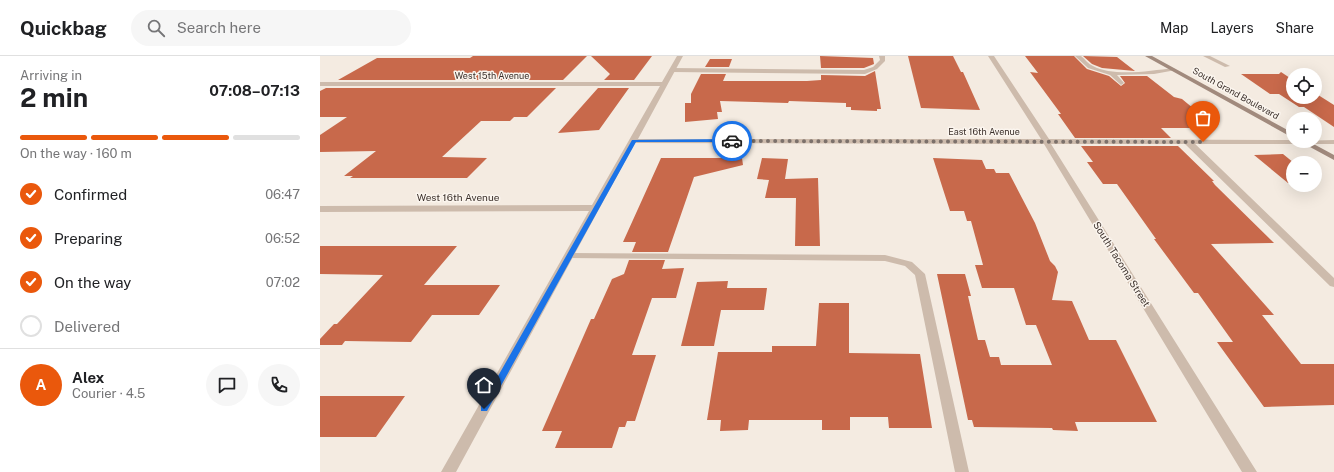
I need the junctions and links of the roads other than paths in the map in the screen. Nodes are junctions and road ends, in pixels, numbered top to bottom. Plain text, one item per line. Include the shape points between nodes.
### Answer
1 (680, 56) edge
2 (882, 56) edge
3 (991, 56) edge
4 (1078, 56) edge
5 (1148, 56) edge
6 (1206, 56) edge
7 (1228, 66) dead end
8 (672, 70) junction
9 (1173, 70) junction
10 (1111, 72) junction
11 (1121, 83) dead end
12 (320, 84) edge
13 (664, 84) junction
14 (1286, 132) edge
15 (634, 141) junction
16 (1046, 141) junction
17 (1286, 141) edge
18 (1188, 142) junction
19 (1322, 142) edge
20 (1334, 142) edge
21 (1316, 148) edge
22 (1334, 158) edge
23 (320, 208) edge
24 (596, 208) junction
25 (570, 256) junction
26 (1334, 284) edge
27 (448, 472) edge
28 (962, 472) edge
29 (1250, 472) edge

1 - 8 street
2 - 8 street via 883,60 875,68 865,72
3 - 16 street, South Tacoma Street
4 - 10 street via 1092,68
5 - 9 main road, South Grand Boulevard
6 - 7 street
8 - 13 street
9 - 10 street
9 - 14 main road, South Grand Boulevard
10 - 11 street
12 - 13 street, West 15th Avenue
13 - 15 street
15 - 16 street, East 16th Avenue
15 - 24 street
16 - 18 street, East 16th Avenue
16 - 29 street, South Tacoma Street
17 - 18 street, East 16th Avenue
18 - 26 street
19 - 20 street, East 16th Avenue
21 - 22 main road
23 - 24 street, West 16th Avenue
24 - 25 street
25 - 27 street
25 - 28 street via 885,258 914,266 920,274

